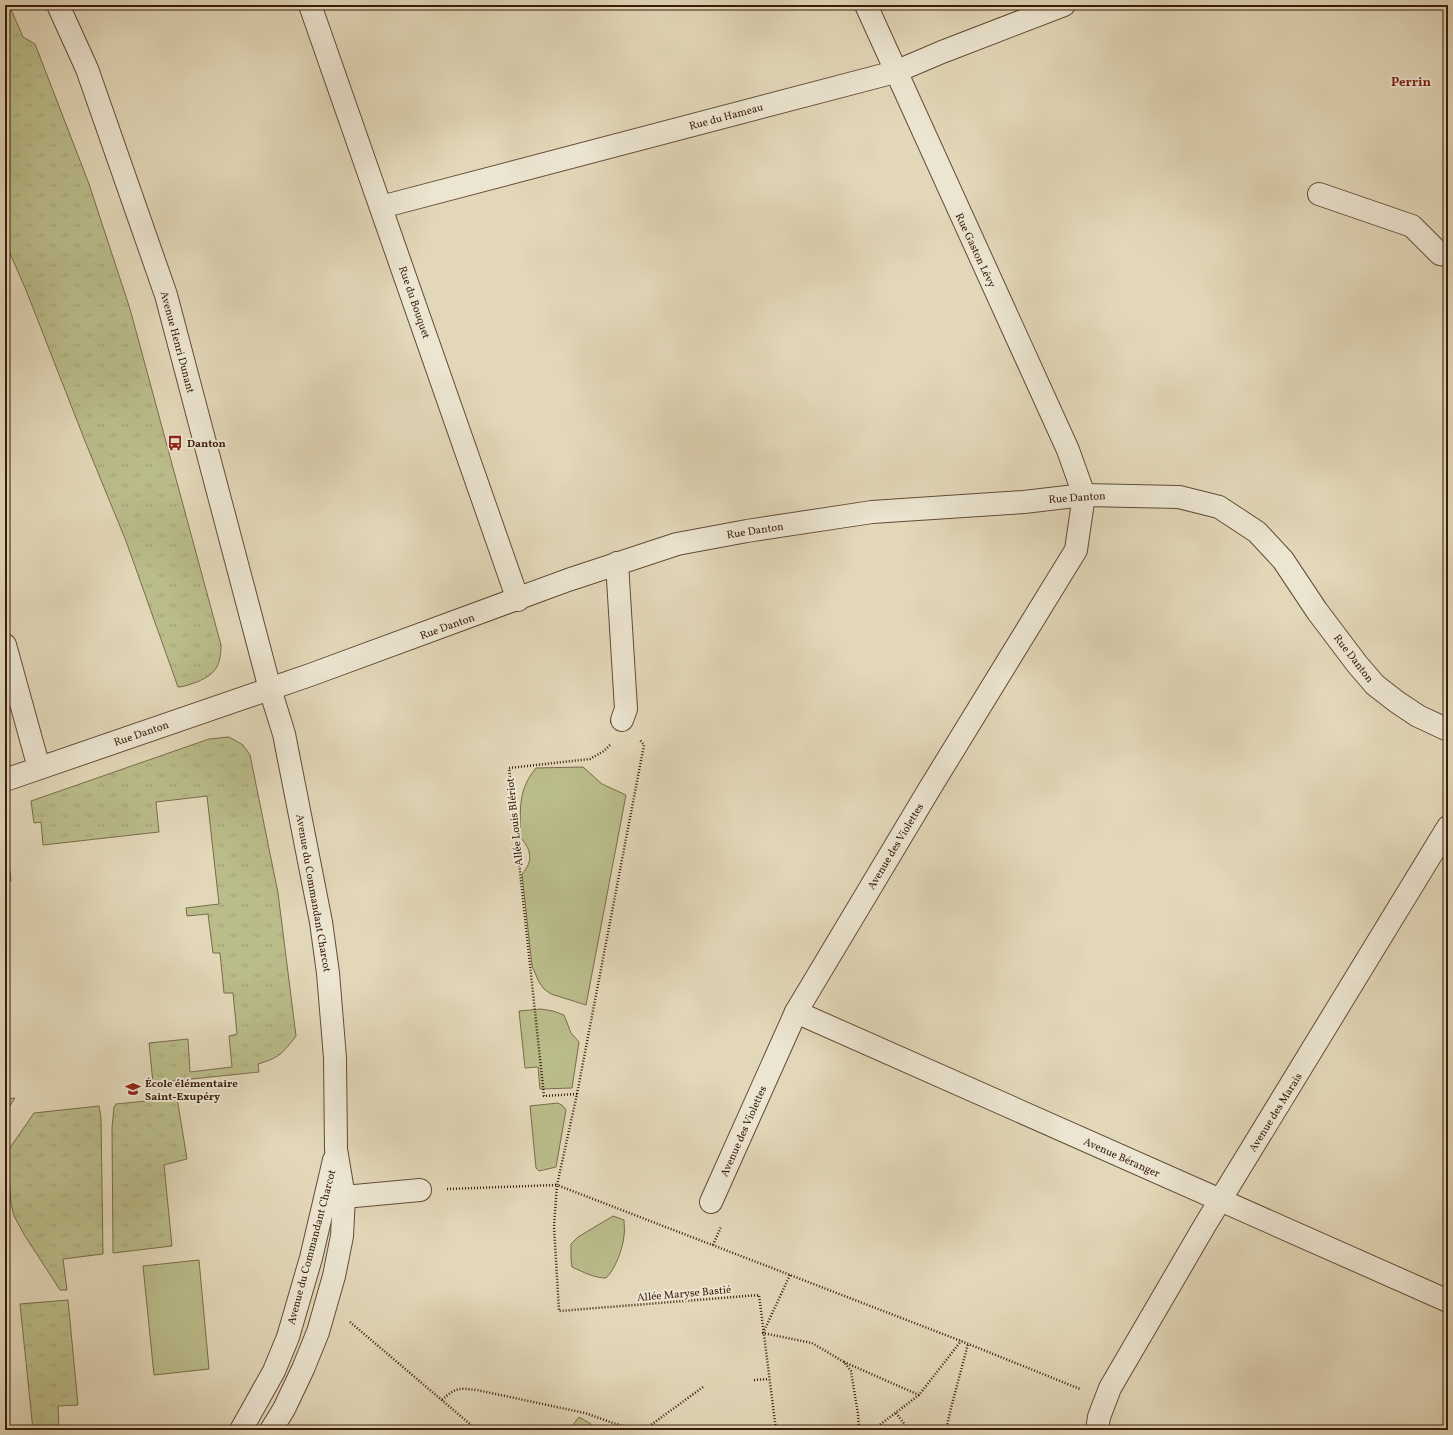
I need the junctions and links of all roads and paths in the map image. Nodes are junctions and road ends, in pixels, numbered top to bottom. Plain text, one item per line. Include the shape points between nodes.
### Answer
1 (58, 5) edge
2 (310, 5) edge
3 (866, 5) edge
4 (1064, 5) edge
5 (895, 72) junction
6 (1318, 194) dead end
7 (381, 207) junction
8 (1448, 255) edge
9 (1084, 495) junction
10 (617, 563) junction
11 (518, 600) junction
12 (5, 645) edge
13 (270, 689) junction
14 (622, 720) junction
15 (1448, 730) edge
16 (39, 768) junction
17 (5, 780) edge
18 (1448, 827) edge
19 (796, 1012) junction
20 (577, 1094) junction
21 (336, 1149) junction
22 (557, 1185) junction
23 (420, 1190) dead end
24 (444, 1190) dead end
25 (344, 1197) junction
26 (1221, 1201) junction
27 (711, 1202) dead end
28 (790, 1275) junction
29 (1448, 1301) edge
30 (327, 1302) junction
31 (763, 1333) junction
32 (961, 1341) junction
33 (968, 1344) junction
34 (844, 1362) junction
35 (769, 1379) junction
36 (754, 1380) dead end
37 (703, 1387) dead end
38 (919, 1395) junction
39 (1105, 1399) junction
40 (442, 1400) junction
41 (896, 1413) junction
42 (241, 1430) edge
43 (271, 1430) edge
44 (477, 1430) edge
45 (636, 1430) edge
46 (644, 1430) edge
47 (776, 1430) edge
48 (859, 1430) edge
49 (873, 1430) edge
50 (909, 1430) edge
51 (946, 1430) edge
52 (1097, 1430) edge

1 - 13 street, Avenue Henri Dunant via 87,69 166,295
2 - 7 street, Rue du Bouquet
3 - 5 street, Rue Gaston Lévy
4 - 5 street, Rue du Hameau
5 - 7 street, Rue du Hameau
5 - 9 street, Rue Gaston Lévy via 1068,450
6 - 8 street via 1412,226 1440,254
7 - 11 street, Rue du Bouquet
9 - 10 street, Rue Danton via 1024,502 865,513 677,544
9 - 15 street, Rue Danton via 1179,497 1219,507 1257,532 1283,560 1317,611 1375,685 1418,716
9 - 19 street, Avenue des Violettes via 1076,550
10 - 11 street, Rue Danton
10 - 14 street via 626,709
11 - 13 street, Rue Danton
12 - 16 street
13 - 16 street, Rue Danton
13 - 21 street, Avenue du Commandant Charcot via 284,734 321,922 335,1058
14 - 20 path via 644,745
14 - 20 path, Allée Louis Blériot via 616,739 604,751 590,759 509,768 544,1096
16 - 17 street, Rue Danton
18 - 26 street, Avenue des Marais
19 - 26 street, Avenue Béranger
19 - 27 street, Avenue des Violettes
20 - 22 path
21 - 25 street, Avenue du Commandant Charcot
21 - 42 street, Avenue du Commandant Charcot via 311,1258 288,1337 274,1371
22 - 24 path
22 - 28 path
22 - 31 path, Allée Maryse Bastié via 554,1226 559,1311 759,1295
23 - 25 street
25 - 30 street, Avenue du Commandant Charcot via 342,1236
26 - 29 street, Avenue Béranger
26 - 39 street, Avenue des Marais
28 - 31 path
28 - 32 path
30 - 40 path
30 - 43 street, Avenue du Commandant Charcot via 303,1369
31 - 34 path via 812,1343
31 - 35 path, Allée Maryse Bastié
32 - 33 path
32 - 38 path
33 - 39 path
33 - 51 path
34 - 38 path
34 - 48 path via 850,1371
35 - 36 path
35 - 47 path, Allée Maryse Bastié
37 - 46 path
38 - 41 path
39 - 52 street, Avenue des Marais
40 - 44 path
40 - 45 path via 460,1388 477,1390 585,1413
41 - 49 path
41 - 50 path

